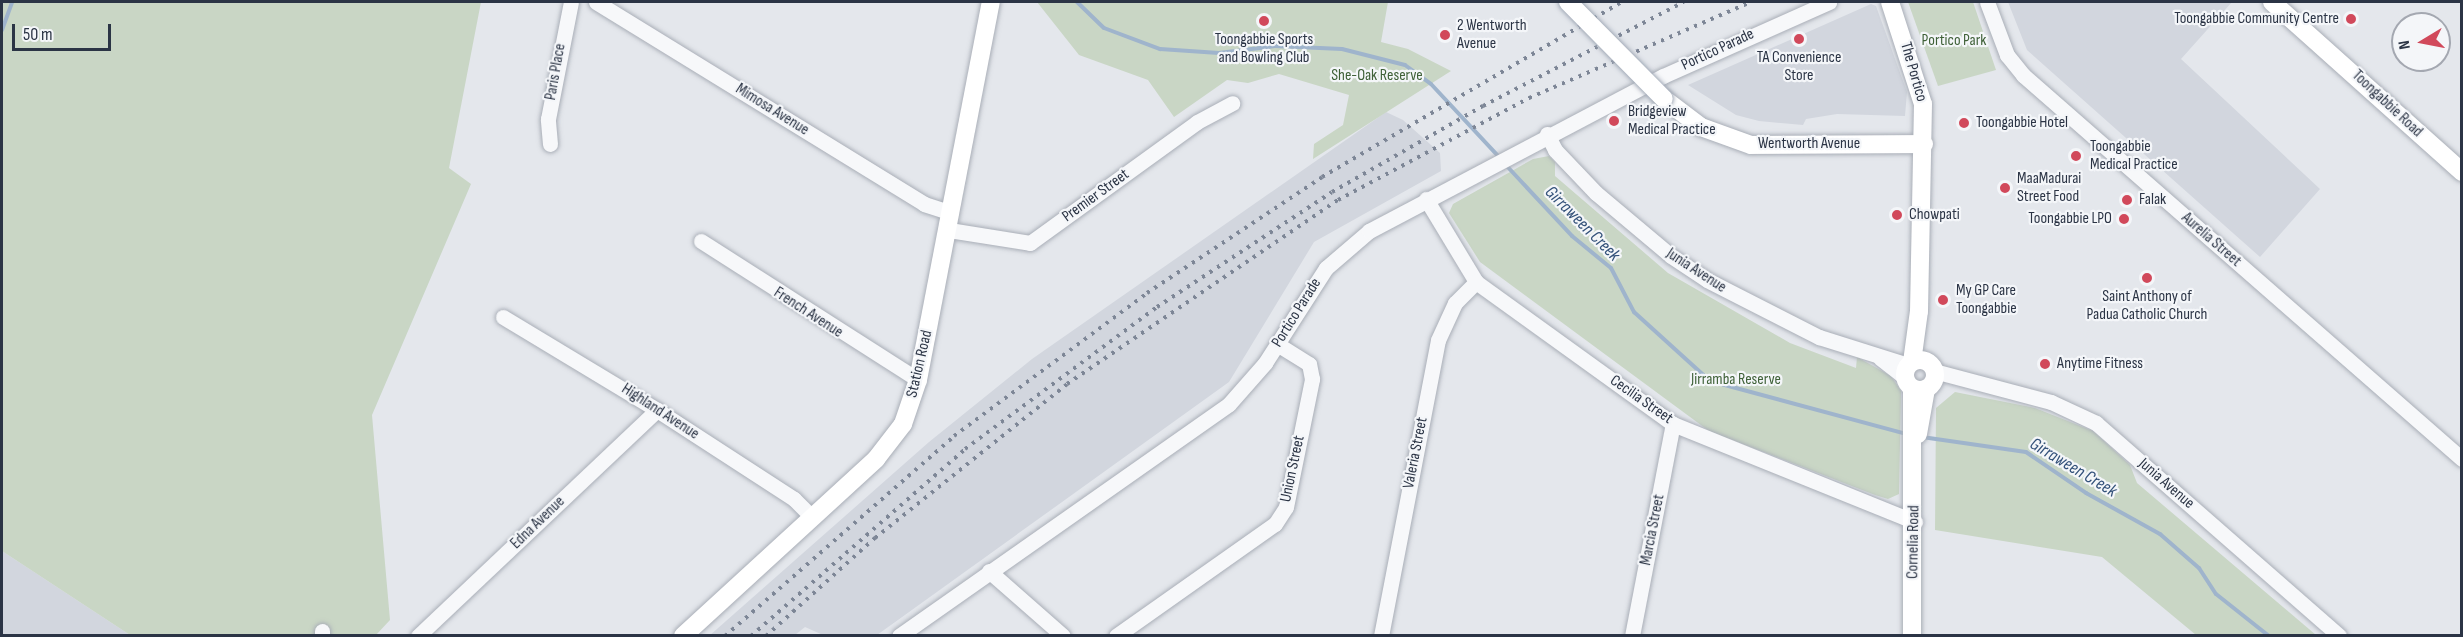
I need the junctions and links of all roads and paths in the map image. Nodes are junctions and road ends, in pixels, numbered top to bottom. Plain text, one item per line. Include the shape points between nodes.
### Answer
1 (571, 2) edge
2 (596, 2) edge
3 (991, 2) edge
4 (1568, 2) edge
5 (1829, 2) edge
6 (1890, 2) edge
7 (1987, 2) edge
8 (2272, 2) edge
9 (2287, 2) edge
10 (2312, 35) junction
11 (1232, 103) dead end
12 (1547, 135) junction
13 (550, 144) dead end
14 (1924, 144) junction
15 (2462, 172) edge
16 (1426, 199) junction
17 (950, 221) junction
18 (701, 241) dead end
19 (1476, 282) junction
20 (503, 317) dead end
21 (1277, 344) junction
22 (1920, 375) junction
23 (918, 380) junction
24 (657, 410) junction
25 (1673, 424) junction
26 (2462, 459) edge
27 (811, 516) junction
28 (1915, 522) junction
29 (989, 571) junction
30 (418, 636) edge
31 (683, 636) edge
32 (899, 636) edge
33 (1063, 636) edge
34 (1116, 636) edge
35 (1381, 636) edge
36 (1632, 636) edge
37 (1912, 636) edge
38 (2339, 636) edge

1 - 13 street, Paris Place via 548,119
2 - 17 street, Mimosa Avenue
3 - 17 main road, Station Road
4 - 14 main road, Wentworth Avenue, bridge via 1664,99 1701,127 1751,145
5 - 12 street, Portico Parade via 1663,76
6 - 14 main road, The Portico via 1921,87
7 - 26 street, Aurelia Street via 2007,55 2023,75
8 - 10 main road, Toongabbie Road via 2296,27
9 - 10 main road, Toongabbie Road
10 - 15 main road, Toongabbie Road
11 - 17 street, Premier Street via 1197,122 1030,243
12 - 16 street, Portico Parade
12 - 22 street, Junia Avenue via 1574,172 1671,256 1778,319
14 - 22 main road, Cornelia Road
16 - 19 street, Cecilia Street
16 - 21 street, Portico Parade via 1369,231 1326,268
17 - 23 main road, Station Road
18 - 23 street, French Avenue
19 - 25 street, Cecilia Street
19 - 35 street, Valeria Street via 1455,303 1438,340
20 - 24 street, Highland Avenue
21 - 29 street, Portico Parade via 1229,404
21 - 34 street, Union Street via 1309,364 1312,379 1286,507 1275,524
22 - 28 main road, Cornelia Road
22 - 38 street, Junia Avenue via 2051,402 2096,423
23 - 27 main road, Station Road via 893,438
24 - 27 street, Highland Avenue via 794,499
24 - 30 street, Edna Avenue
25 - 28 street, Cecilia Street
25 - 36 street, Marcia Street
27 - 31 main road, Station Road
28 - 37 main road, Cornelia Road
29 - 32 street, Portico Parade
29 - 33 street

